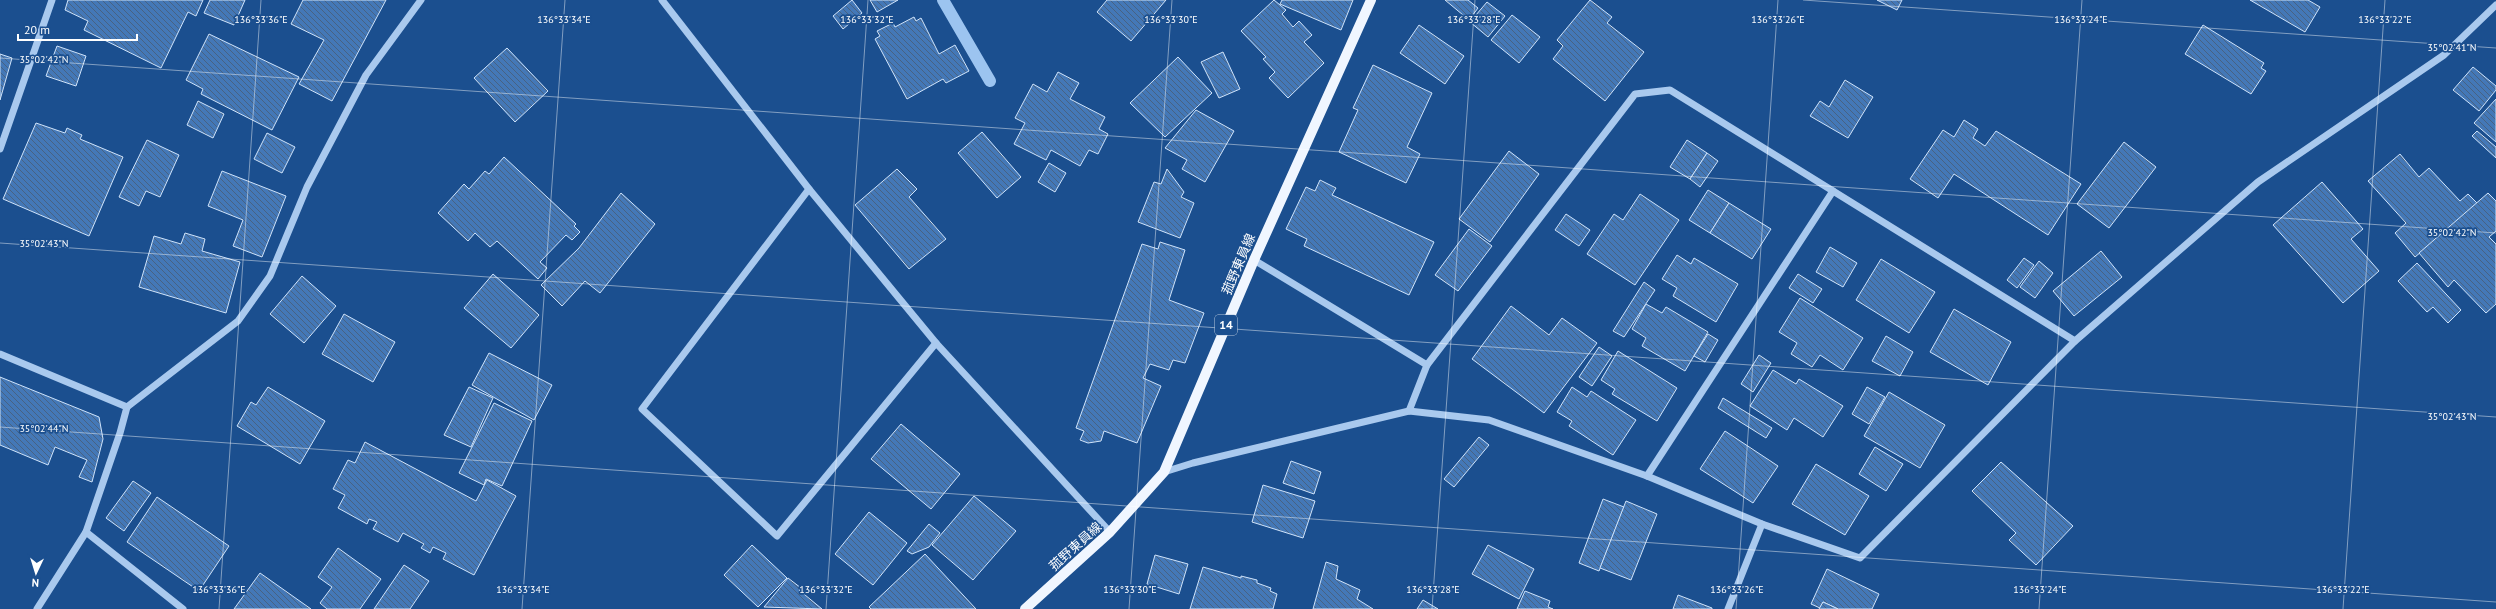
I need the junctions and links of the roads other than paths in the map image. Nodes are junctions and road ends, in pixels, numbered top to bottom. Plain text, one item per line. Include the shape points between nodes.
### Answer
1 (52, 0) edge
2 (421, 0) edge
3 (662, 0) edge
4 (1371, 0) edge
5 (2496, 5) edge
6 (0, 149) edge
7 (809, 189) junction
8 (1833, 191) junction
9 (1254, 260) junction
10 (2075, 341) junction
11 (936, 343) junction
12 (0, 354) edge
13 (1427, 365) junction
14 (127, 407) junction
15 (1409, 411) junction
16 (1164, 472) junction
17 (1648, 476) junction
18 (1762, 524) junction
19 (86, 532) junction
20 (1110, 532) junction
21 (37, 609) edge
22 (183, 609) edge
23 (1025, 609) edge
24 (1728, 609) edge

1 - 6 street
2 - 14 street via 366,75 307,188 270,276 238,321
3 - 7 street
4 - 9 main road, 菰野東員線 / 14
5 - 10 street via 2444,55 2258,182
7 - 11 street
7 - 11 street via 642,409 776,536
8 - 10 street
8 - 13 street via 1670,90 1635,94
8 - 17 street
9 - 13 street
9 - 16 main road, 菰野東員線 / 14
10 - 18 street via 1860,558
11 - 20 street
12 - 14 street
13 - 15 street
14 - 19 street
15 - 16 street
15 - 17 street via 1489,420
16 - 20 main road, 菰野東員線 / 14
17 - 18 street
18 - 24 street
19 - 21 street
19 - 22 street
20 - 23 main road, 菰野東員線 / 14

